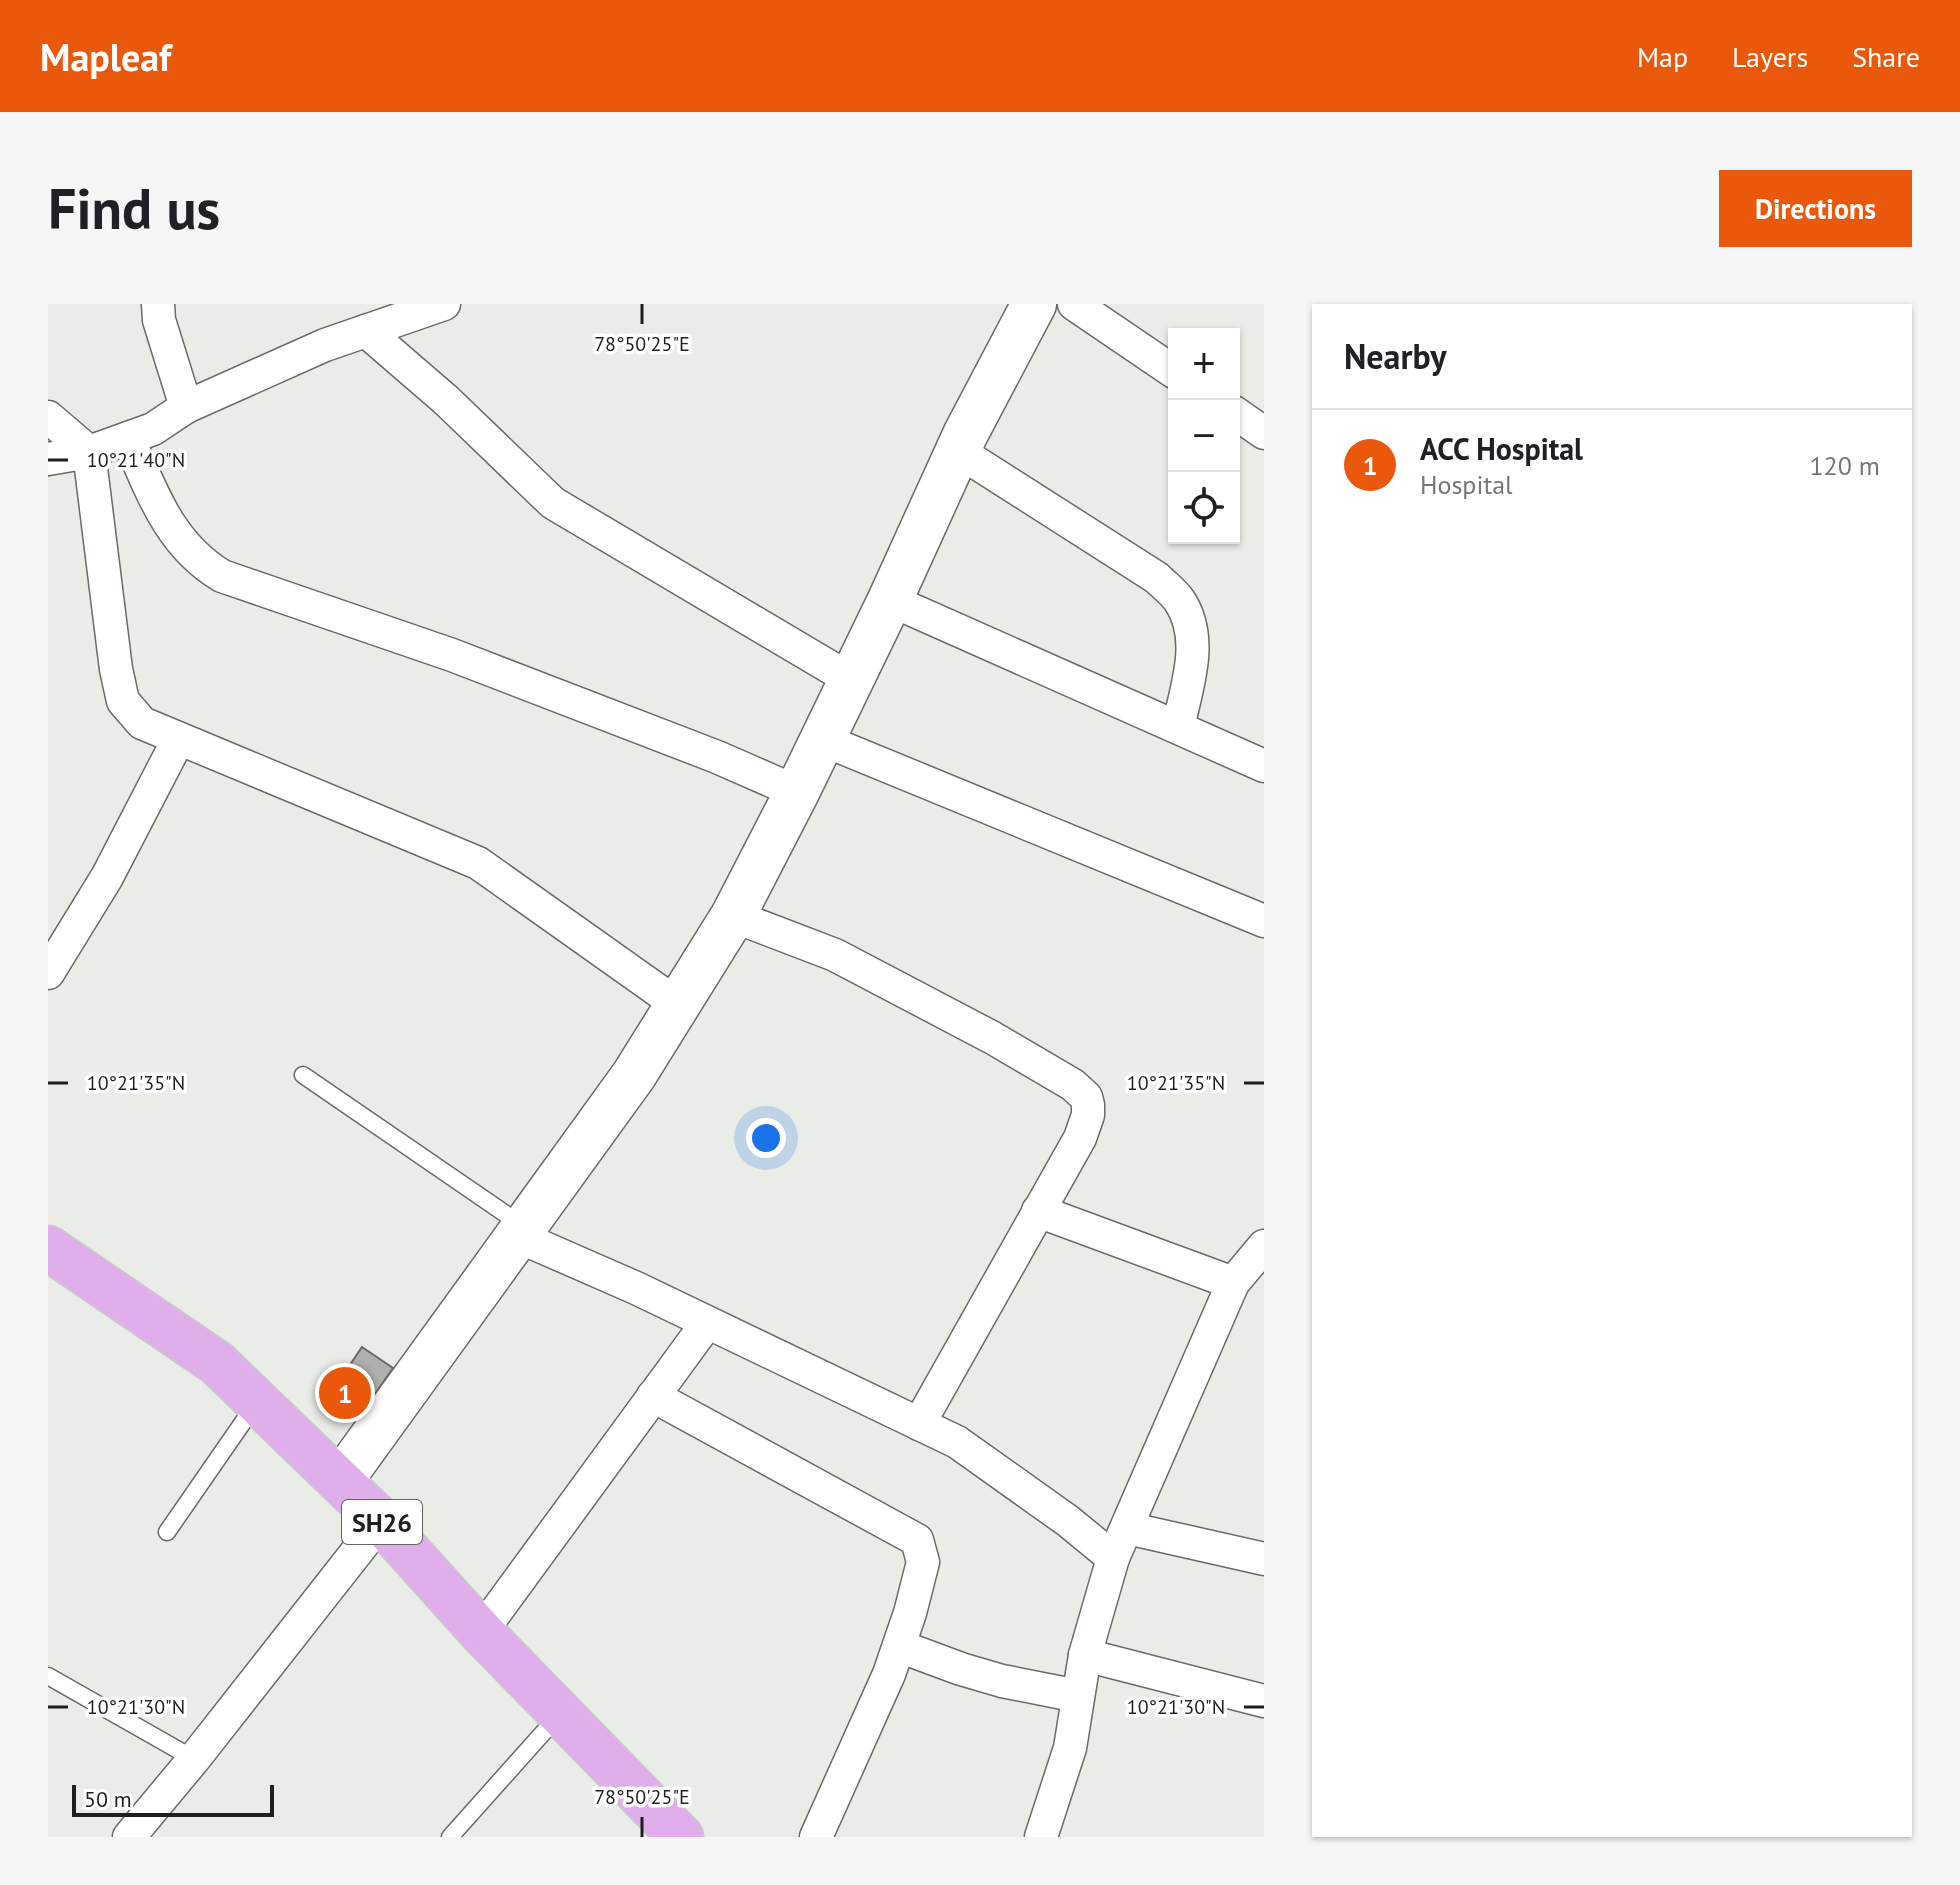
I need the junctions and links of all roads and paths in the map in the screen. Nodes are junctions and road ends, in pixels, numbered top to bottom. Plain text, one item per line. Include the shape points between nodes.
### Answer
1 (158, 304) edge
2 (444, 304) edge
3 (1034, 304) edge
4 (1074, 304) edge
5 (378, 319) edge
6 (1168, 368) edge
7 (186, 407) junction
8 (1240, 416) edge
9 (48, 417) edge
10 (1264, 433) edge
11 (128, 438) junction
12 (958, 451) junction
13 (89, 452) junction
14 (48, 459) edge
15 (890, 600) junction
16 (850, 679) junction
17 (1178, 727) junction
18 (821, 739) junction
19 (178, 740) junction
20 (1264, 766) edge
21 (797, 792) junction
22 (733, 916) junction
23 (1264, 921) edge
24 (48, 973) edge
25 (677, 1004) junction
26 (303, 1075) dead end
27 (1038, 1211) junction
28 (520, 1232) junction
29 (1264, 1246) edge
30 (48, 1248) edge
31 (1233, 1283) junction
32 (707, 1323) junction
33 (653, 1396) junction
34 (258, 1401) junction
35 (919, 1424) junction
36 (341, 1480) junction
37 (381, 1521) junction
38 (1127, 1528) junction
39 (167, 1532) dead end
40 (1113, 1558) junction
41 (1264, 1559) edge
42 (481, 1632) junction
43 (899, 1646) junction
44 (1085, 1655) junction
45 (48, 1676) edge
46 (1078, 1696) junction
47 (1264, 1701) edge
48 (560, 1713) junction
49 (194, 1759) junction
50 (129, 1837) edge
51 (450, 1837) edge
52 (681, 1837) edge
53 (816, 1837) edge
54 (1041, 1837) edge

1 - 7 street
2 - 5 street
3 - 12 street
4 - 6 street
5 - 7 street
5 - 16 street via 446,400 553,503
7 - 11 street
8 - 10 street
9 - 13 street
11 - 13 street
11 - 21 street via 180,540 199,562 222,576 452,655
12 - 15 street
12 - 17 street via 1157,578 1179,600 1192,629 1193,663
13 - 14 street
13 - 19 street via 123,701 142,723
15 - 16 street
15 - 17 street
16 - 18 street
17 - 20 street
18 - 21 street
18 - 23 street
19 - 24 street via 107,877
19 - 25 street via 478,863
21 - 22 street
22 - 25 street
22 - 27 street via 835,955 993,1038 1086,1097 1085,1126
25 - 28 street via 634,1075
26 - 28 lane
27 - 31 street
27 - 35 street
28 - 32 street
28 - 36 street
29 - 31 street
30 - 34 main road, SH26 via 217,1363
31 - 38 street
32 - 33 street
32 - 35 street
33 - 42 street
33 - 43 street via 917,1540 923,1562
34 - 36 main road, SH26
34 - 39 lane
35 - 40 street via 957,1442
36 - 37 main road, SH26
37 - 42 main road, SH26
37 - 49 street
38 - 40 street
38 - 41 street
40 - 44 street
42 - 48 main road, SH26
43 - 46 street via 1002,1681
43 - 53 street
44 - 46 street
44 - 47 street
45 - 49 lane
46 - 54 street via 1070,1748
48 - 51 lane
48 - 52 main road, SH26
49 - 50 street

